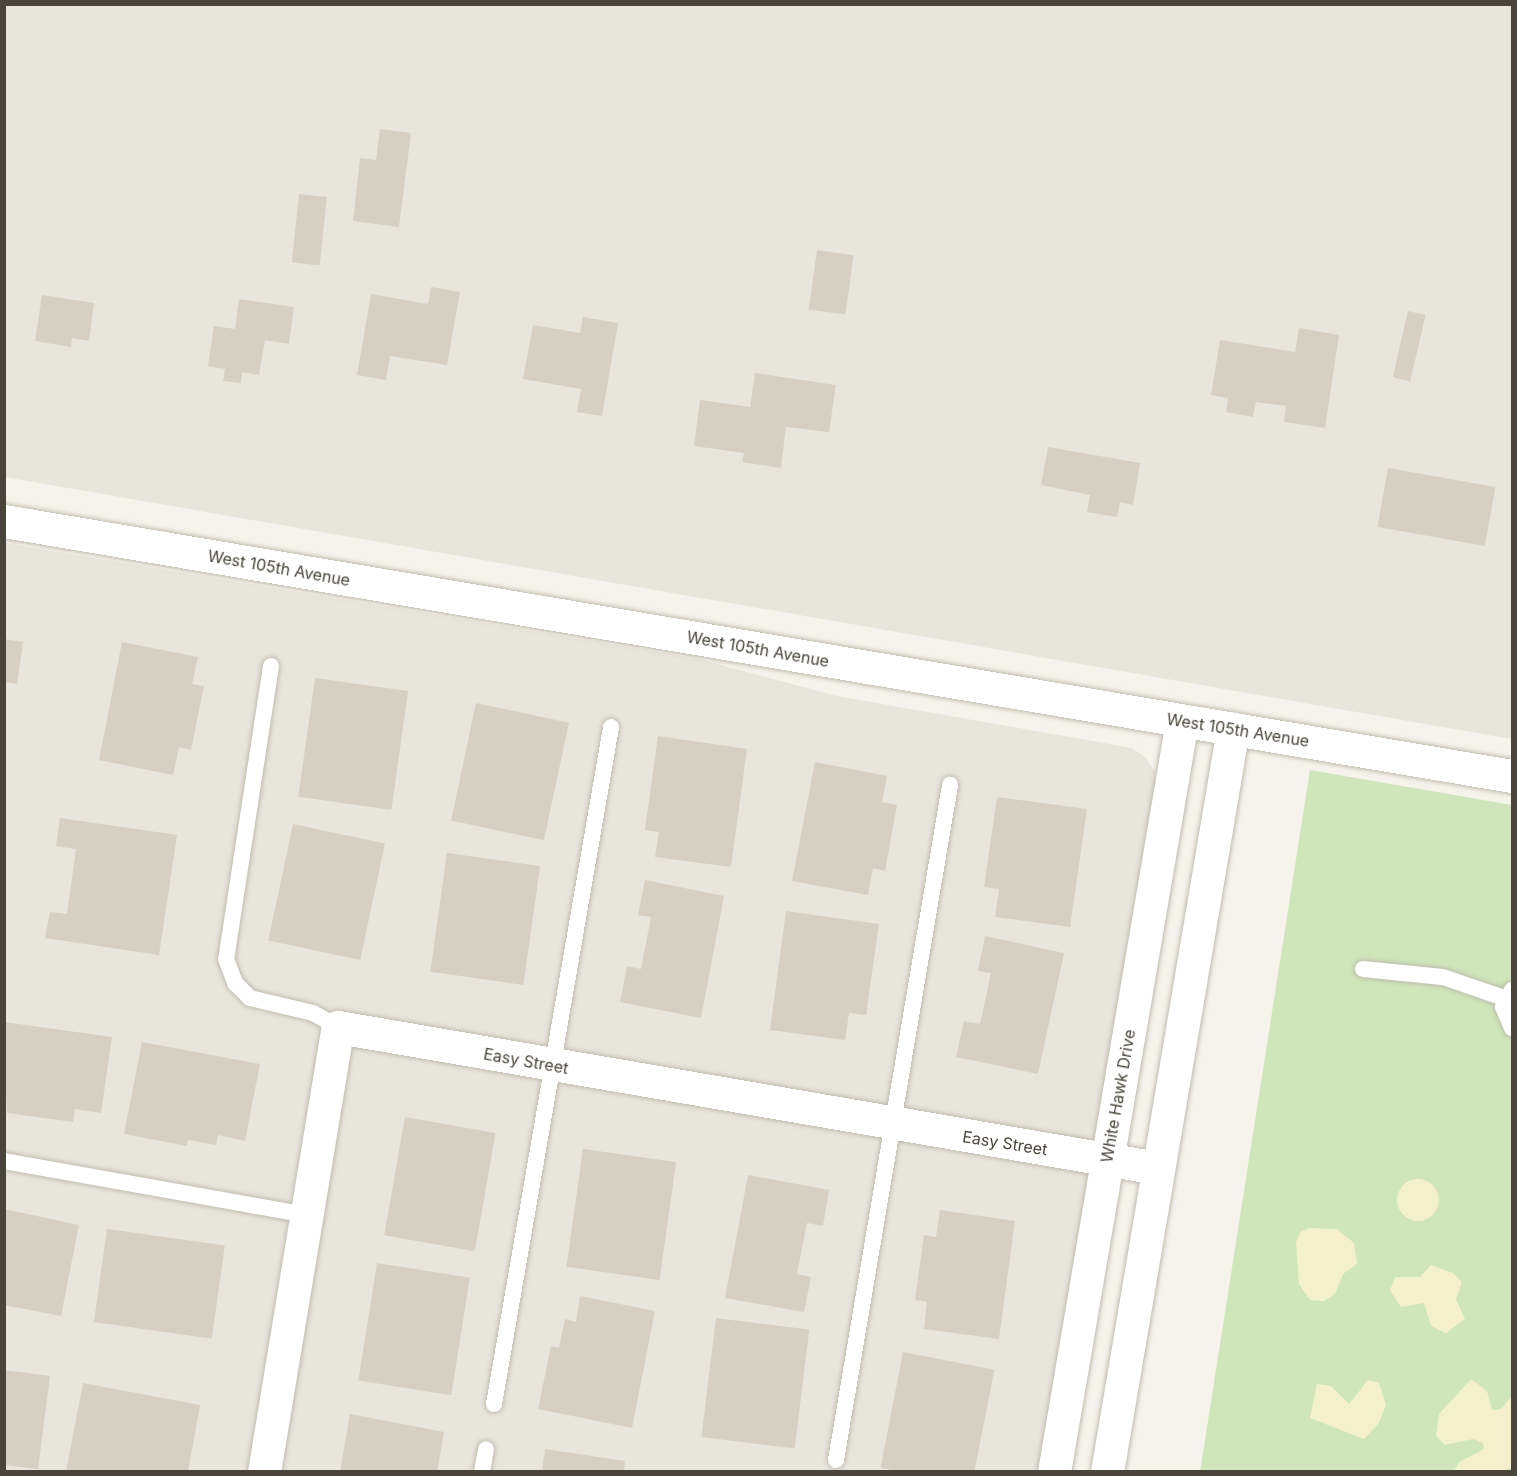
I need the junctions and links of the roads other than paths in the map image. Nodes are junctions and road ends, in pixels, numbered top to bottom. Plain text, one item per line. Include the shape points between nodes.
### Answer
1 (4, 521) edge
2 (271, 666) dead end
3 (1182, 721) junction
4 (611, 727) dead end
5 (1233, 729) junction
6 (1512, 776) edge
7 (950, 785) dead end
8 (1363, 969) dead end
9 (1508, 994) edge
10 (338, 1027) junction
11 (1512, 1028) edge
12 (554, 1066) junction
13 (893, 1124) junction
14 (1107, 1160) junction
15 (4, 1161) edge
16 (1158, 1168) junction
17 (308, 1215) junction
18 (494, 1404) dead end
19 (486, 1449) dead end
20 (836, 1461) dead end
21 (264, 1472) edge
22 (482, 1472) edge
23 (1054, 1472) edge
24 (1107, 1472) edge

1 - 3 street, West 105th Avenue
2 - 10 lane via 226,959 235,983 250,998 313,1013
3 - 5 street, West 105th Avenue
3 - 14 street, White Hawk Drive
4 - 12 lane
5 - 6 street, West 105th Avenue
5 - 16 street
7 - 13 lane
8 - 9 lane via 1433,975
9 - 11 lane
10 - 12 street, Easy Street
10 - 17 street
12 - 13 street, Easy Street
12 - 18 lane
13 - 14 street, Easy Street
13 - 20 lane
14 - 16 street, Easy Street
14 - 23 street, White Hawk Drive
15 - 17 lane
16 - 24 street
17 - 21 street
19 - 22 lane

